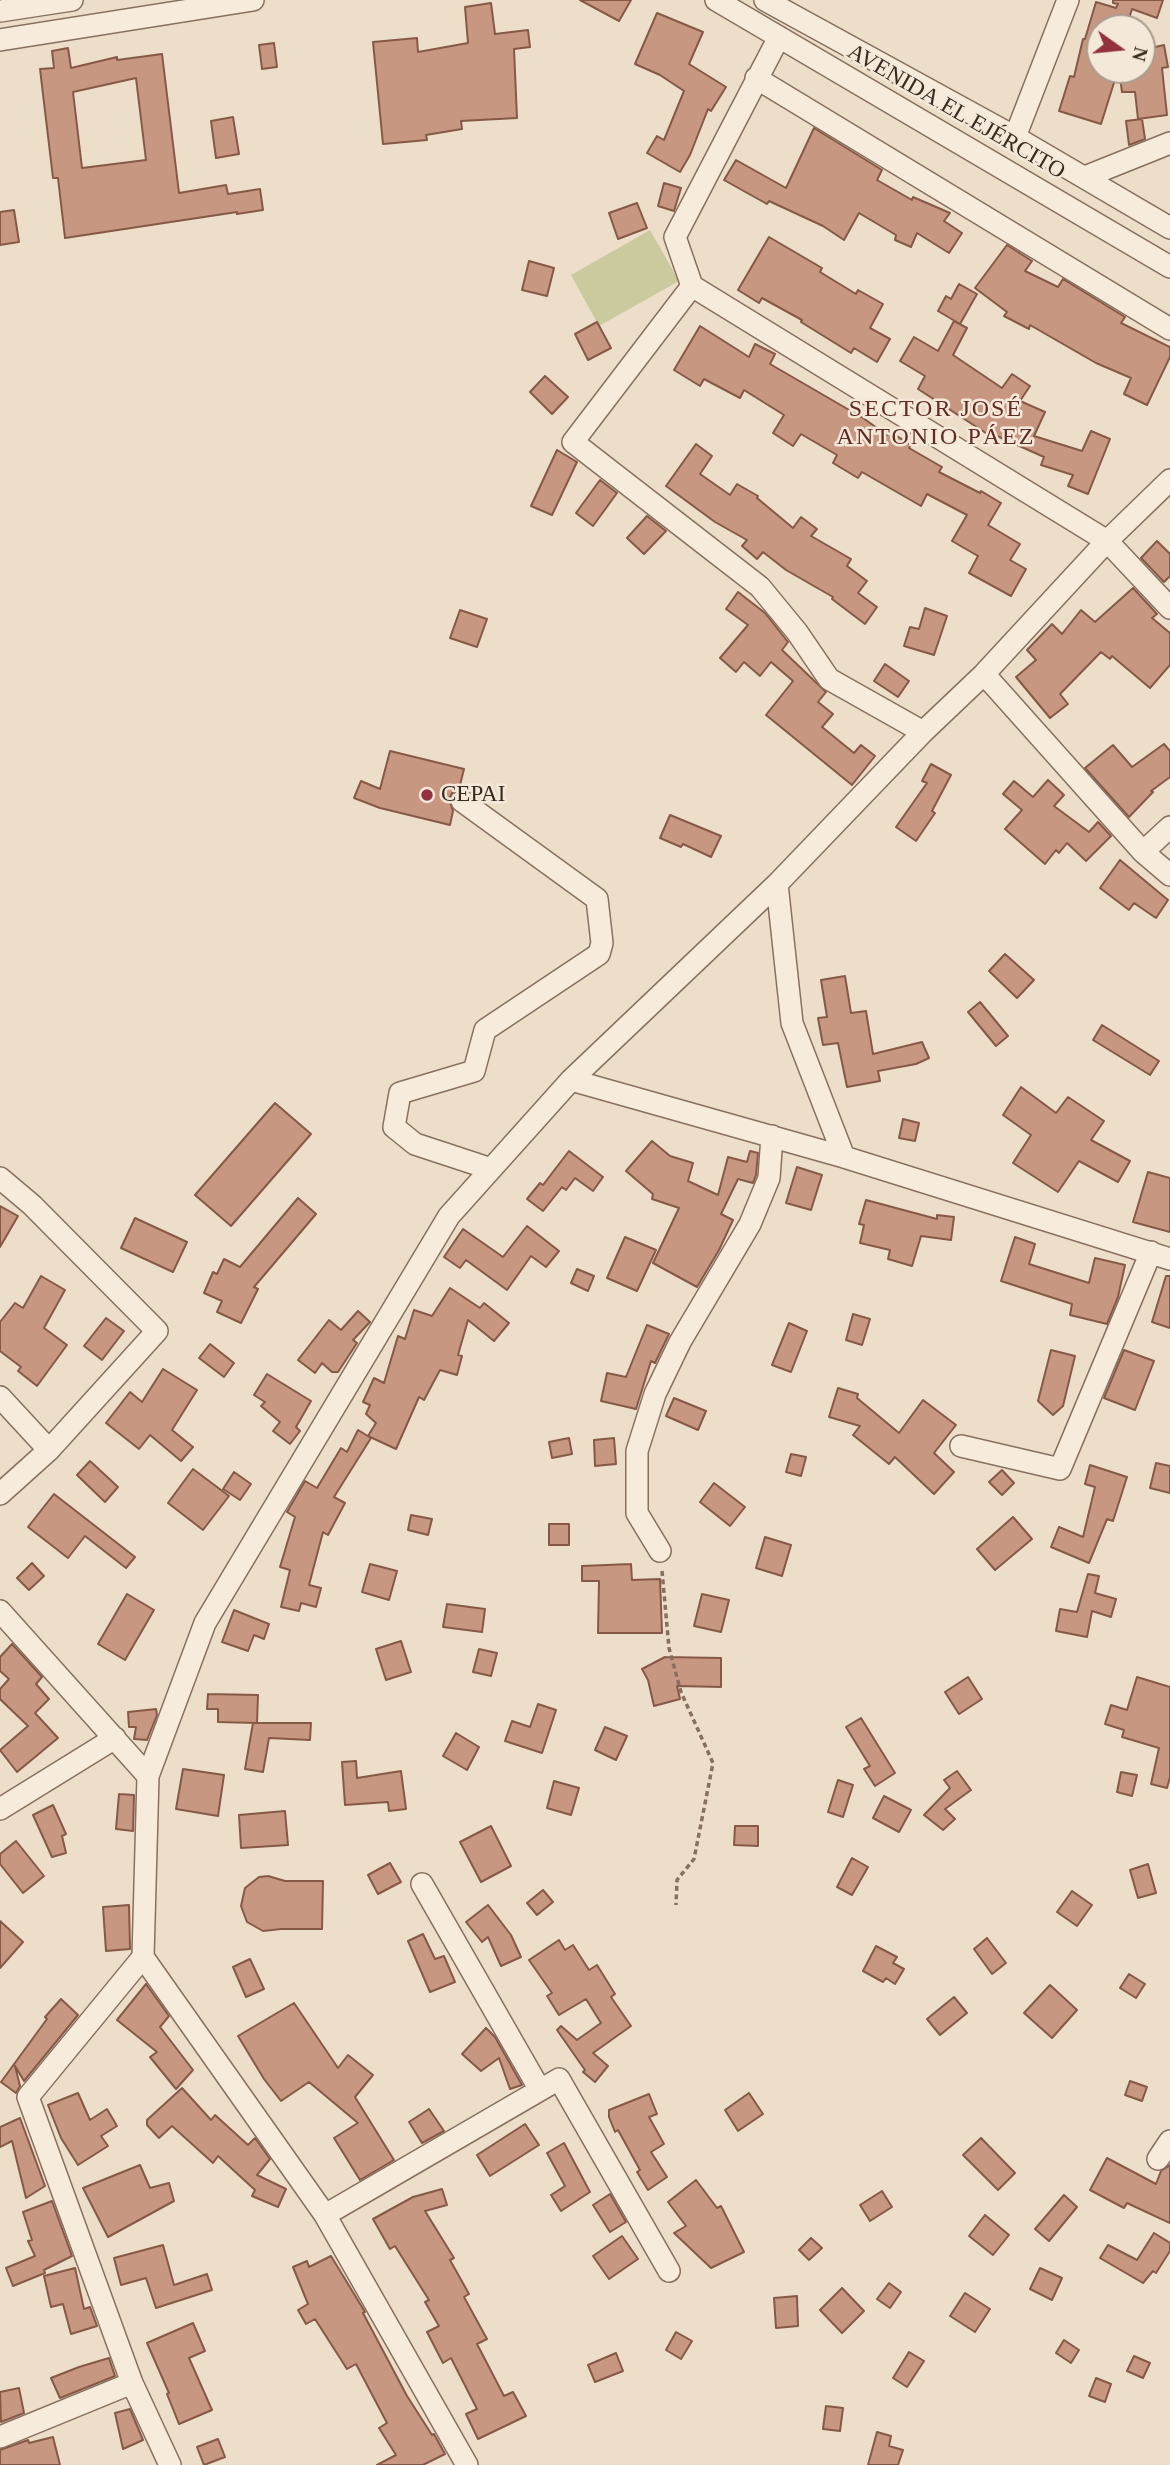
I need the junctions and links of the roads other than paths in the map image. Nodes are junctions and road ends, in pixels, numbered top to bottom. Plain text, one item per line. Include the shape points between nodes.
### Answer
1 (72, 0) edge
2 (253, 0) edge
3 (716, 0) edge
4 (765, 0) edge
5 (1068, 0) edge
6 (0, 11) edge
7 (779, 37) junction
8 (0, 40) edge
9 (756, 78) junction
10 (1015, 138) junction
11 (1170, 142) edge
12 (1084, 177) junction
13 (1170, 228) edge
14 (1170, 267) edge
15 (692, 286) junction
16 (1170, 329) edge
17 (1170, 480) edge
18 (1107, 541) junction
19 (1170, 608) edge
20 (984, 674) junction
21 (923, 732) junction
22 (462, 801) dead end
23 (1170, 827) edge
24 (1143, 852) junction
25 (1170, 875) edge
26 (778, 884) junction
27 (571, 1080) junction
28 (772, 1136) junction
29 (844, 1157) junction
30 (491, 1170) junction
31 (0, 1178) edge
32 (1161, 1256) edge
33 (0, 1397) edge
34 (961, 1446) dead end
35 (49, 1450) junction
36 (0, 1494) edge
37 (660, 1551) road end
38 (0, 1612) edge
39 (115, 1738) junction
40 (148, 1776) junction
41 (0, 1809) edge
42 (422, 1884) dead end
43 (143, 1957) junction
44 (540, 2090) junction
45 (324, 2215) junction
46 (669, 2271) dead end
47 (132, 2383) junction
48 (0, 2437) edge
49 (170, 2465) edge
50 (467, 2465) edge

1 - 6 street
2 - 8 street
3 - 7 street, AVENIDA EL EJÉRCITO
4 - 10 street, AVENIDA EL EJÉRCITO
5 - 10 street
7 - 9 street
7 - 14 street, AVENIDA EL EJÉRCITO
9 - 15 street via 675,237
9 - 16 street
10 - 12 street, AVENIDA EL EJÉRCITO
11 - 12 street
12 - 13 street, AVENIDA EL EJÉRCITO
15 - 18 street
15 - 21 street via 573,442 760,587 829,679
17 - 18 street
18 - 19 street
18 - 20 street
20 - 21 street
20 - 24 street
21 - 26 street
22 - 30 street via 597,899 602,943 599,954 485,1030 474,1071 400,1093 394,1127 415,1144
23 - 24 street
24 - 25 street
26 - 27 street
26 - 29 street via 792,1023
27 - 28 street
27 - 30 street
28 - 29 street
28 - 37 street via 769,1178 750,1224 680,1342 655,1394 637,1451 637,1513
29 - 32 street
30 - 40 street via 449,1216 205,1623
31 - 35 street via 157,1331
32 - 34 street via 1060,1469
33 - 35 street
35 - 36 street
38 - 39 street
39 - 40 street
39 - 41 street
40 - 43 street
42 - 44 street
43 - 45 street
43 - 47 street via 28,2097
44 - 45 street
44 - 46 street via 559,2079
45 - 50 street
47 - 48 street
47 - 49 street

